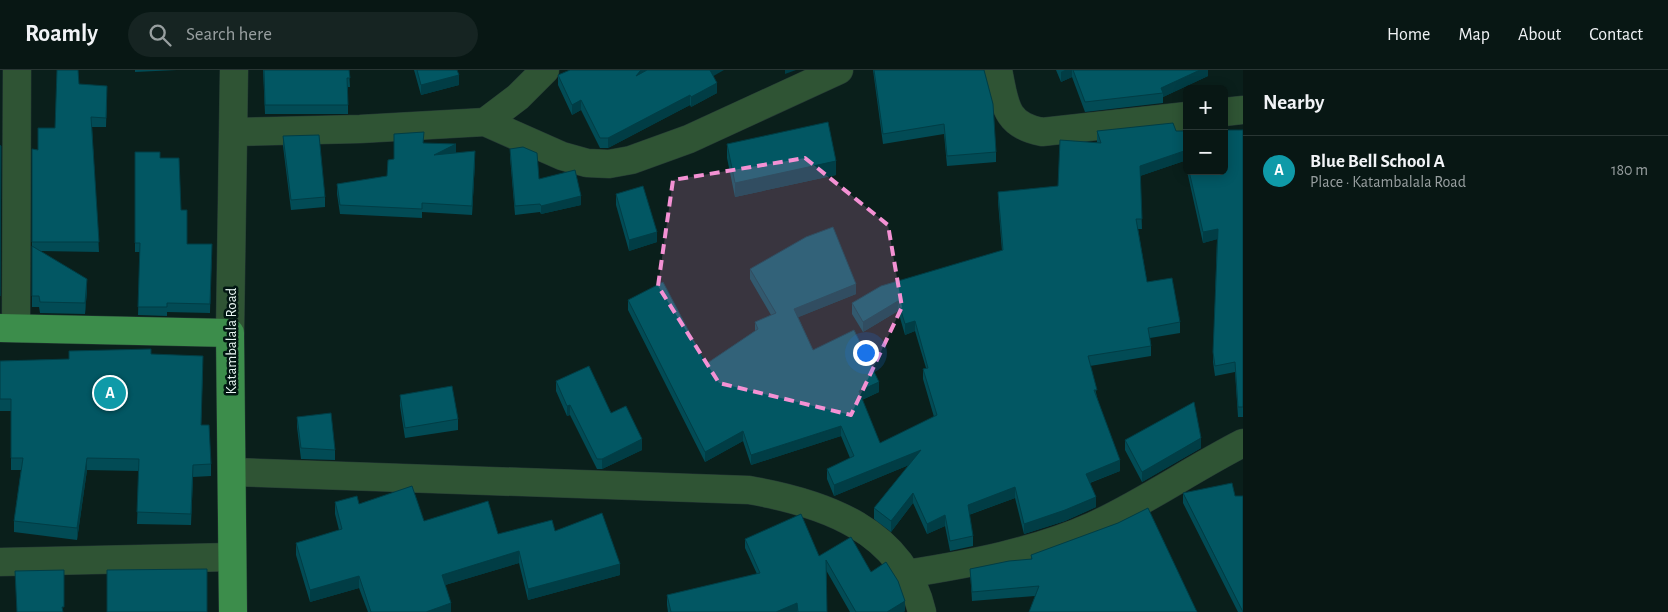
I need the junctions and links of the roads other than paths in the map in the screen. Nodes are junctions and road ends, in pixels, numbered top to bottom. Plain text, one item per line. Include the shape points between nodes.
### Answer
1 (17, 70) edge
2 (234, 70) edge
3 (545, 70) edge
4 (839, 70) edge
5 (998, 70) edge
6 (1243, 110) edge
7 (1228, 112) edge
8 (1183, 116) edge
9 (485, 122) junction
10 (233, 132) junction
11 (8, 328) edge
12 (230, 333) junction
13 (1243, 443) edge
14 (232, 472) junction
15 (232, 557) junction
16 (0, 562) edge
17 (906, 574) junction
18 (233, 612) edge
19 (922, 612) edge

1 - 11 street
2 - 10 street, Katambalala Road
3 - 9 street via 518,97
4 - 9 street via 690,139 631,160 609,164 587,163 562,156
5 - 8 street via 1013,120 1026,129 1042,132
6 - 7 street
9 - 10 street
10 - 12 street, Katambalala Road
11 - 12 main road
12 - 14 main road, Katambalala Road
13 - 17 street via 1130,507 1059,539 983,560
14 - 15 main road, Katambalala Road
14 - 17 street via 750,490 791,497 827,509 869,534 897,558
15 - 16 street
15 - 18 main road, Katambalala Road
17 - 19 street via 917,593

